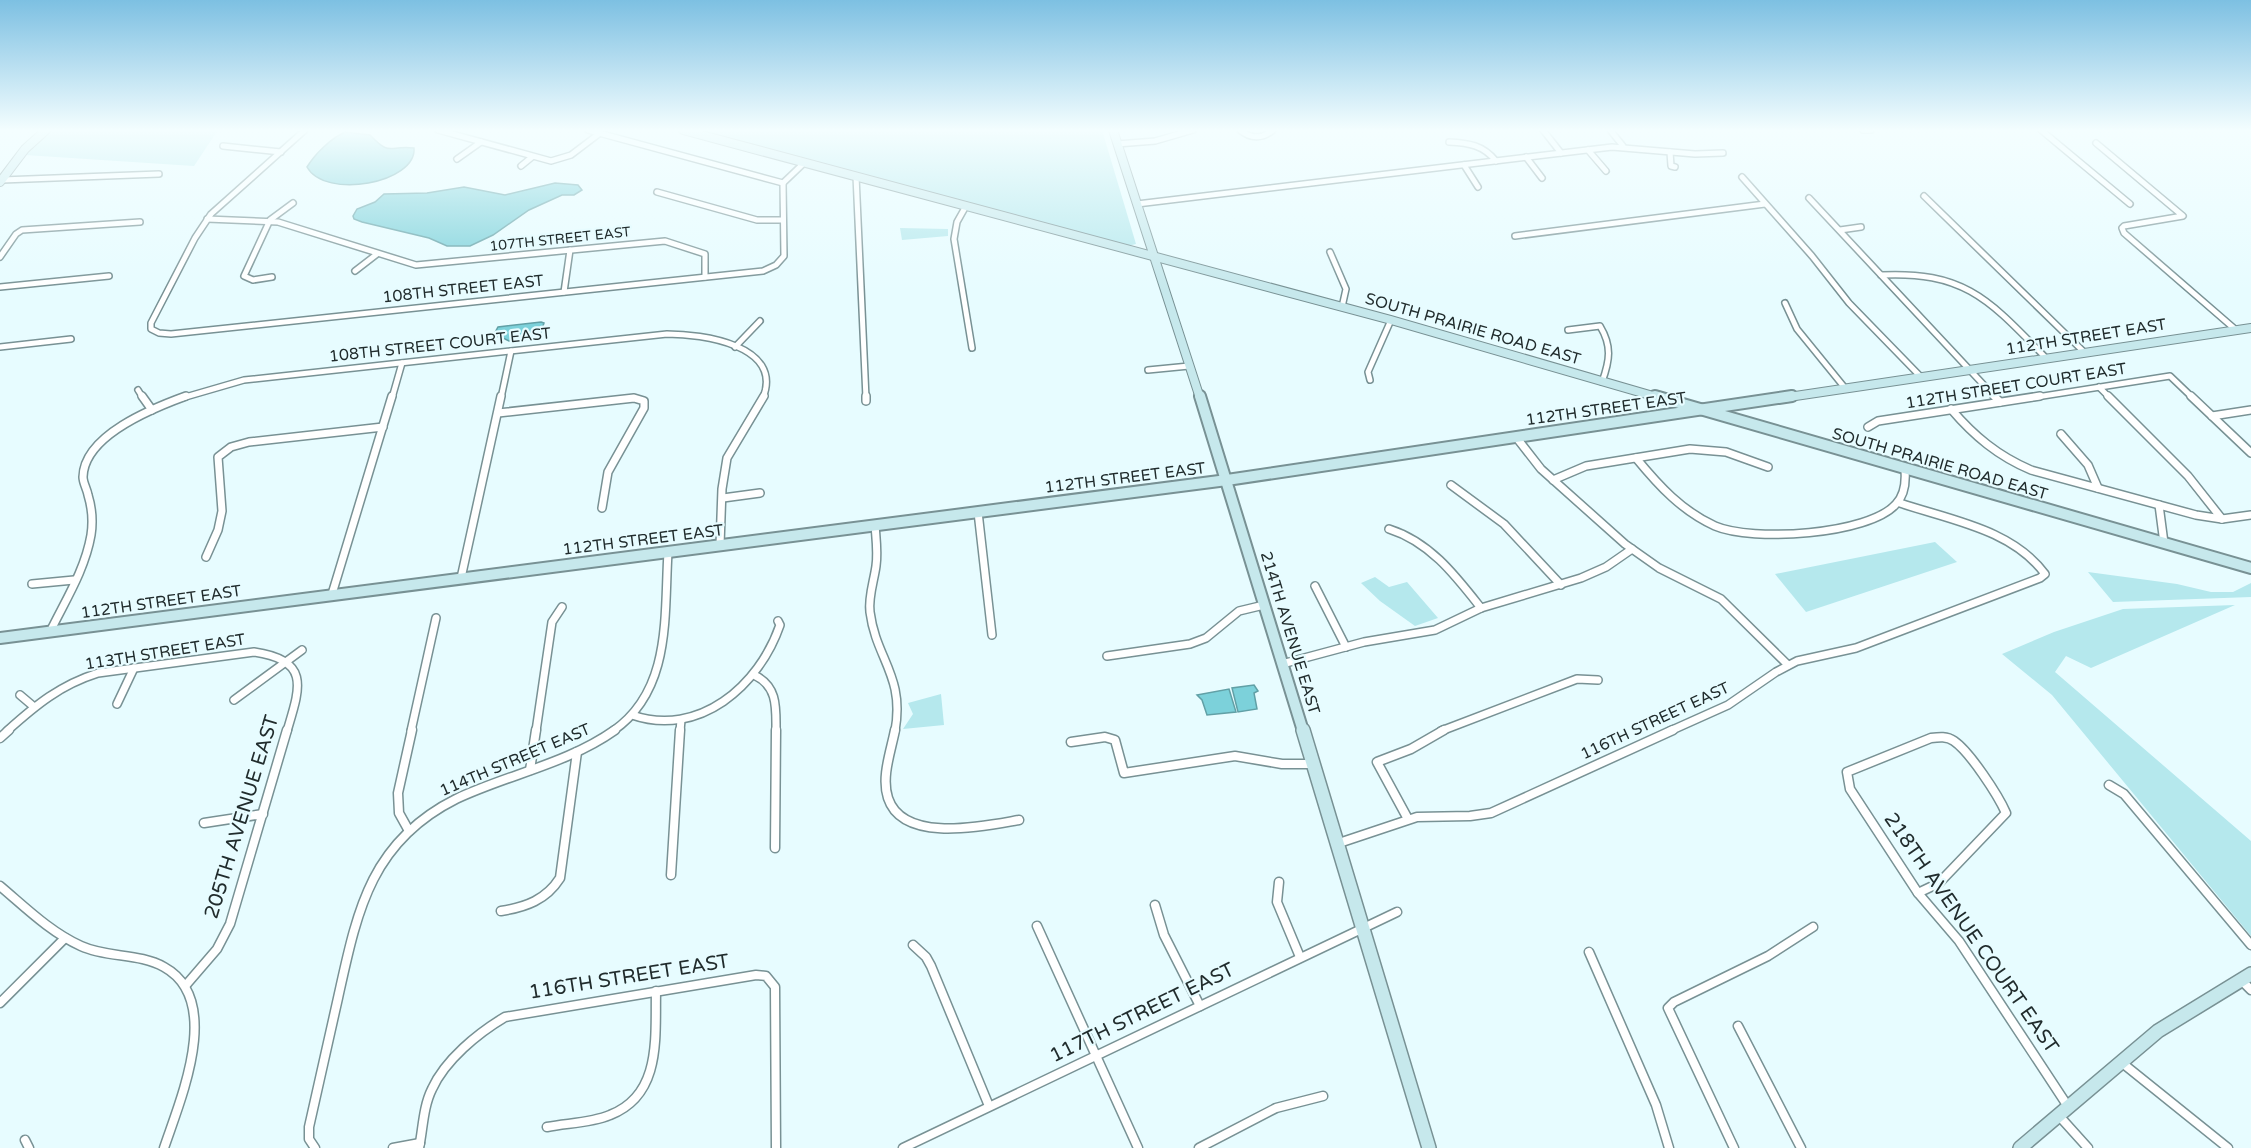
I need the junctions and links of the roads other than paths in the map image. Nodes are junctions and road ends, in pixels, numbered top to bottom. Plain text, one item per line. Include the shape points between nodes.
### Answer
1 (783, 183) edge
2 (244, 184) edge
3 (856, 184) edge
4 (881, 184) edge
5 (1130, 184) edge
6 (1308, 184) edge
7 (1476, 184) edge
8 (1748, 184) edge
9 (2105, 184) edge
10 (2147, 184) edge
11 (1478, 187) dead end
12 (657, 192) dead end
13 (221, 194) dead end
14 (231, 195) junction
15 (1924, 196) dead end
16 (1809, 198) dead end
17 (293, 203) dead end
18 (1137, 204) junction
19 (1765, 204) junction
20 (2130, 204) dead end
21 (966, 206) junction
22 (207, 219) junction
23 (270, 220) junction
24 (783, 220) junction
25 (140, 222) dead end
26 (1861, 227) dead end
27 (1840, 230) junction
28 (1515, 236) dead end
29 (1149, 240) junction
30 (570, 250) junction
31 (1130, 250) junction
32 (1330, 252) dead end
33 (377, 254) junction
34 (0, 256) edge
35 (1154, 257) junction
36 (1174, 262) junction
37 (355, 271) dead end
38 (1159, 272) junction
39 (1881, 275) junction
40 (109, 276) dead end
41 (272, 277) dead end
42 (705, 277) junction
43 (0, 287) edge
44 (564, 291) junction
45 (1785, 303) dead end
46 (1342, 307) junction
47 (1391, 320) junction
48 (760, 321) dead end
49 (2251, 328) edge
50 (1568, 330) dead end
51 (2236, 330) junction
52 (71, 339) dead end
53 (0, 346) edge
54 (735, 346) junction
55 (972, 348) dead end
56 (511, 351) junction
57 (2084, 352) junction
58 (2046, 358) junction
59 (402, 363) junction
60 (1190, 366) junction
61 (1970, 369) junction
62 (1148, 370) dead end
63 (1922, 377) junction
64 (1370, 380) dead end
65 (1602, 382) junction
66 (2099, 387) junction
67 (1845, 388) junction
68 (138, 390) dead end
69 (1665, 400) junction
70 (866, 401) dead end
71 (2000, 402) junction
72 (1726, 406) junction
73 (1951, 409) junction
74 (152, 410) junction
75 (1699, 410) junction
76 (2251, 410) edge
77 (498, 413) junction
78 (1666, 415) junction
79 (2212, 416) junction
80 (1731, 420) junction
81 (382, 427) junction
82 (1868, 427) dead end
83 (2061, 434) dead end
84 (1516, 437) junction
85 (2251, 453) edge
86 (1636, 458) junction
87 (1768, 467) dead end
88 (1905, 470) junction
89 (1227, 480) junction
90 (1553, 480) junction
91 (1450, 485) dead end
92 (2098, 489) junction
93 (760, 493) dead end
94 (723, 498) junction
95 (1900, 503) junction
96 (2159, 505) junction
97 (602, 508) dead end
98 (978, 512) junction
99 (2251, 515) edge
100 (2222, 519) junction
101 (875, 525) junction
102 (1389, 529) dead end
103 (2164, 543) junction
104 (720, 545) junction
105 (1632, 549) junction
106 (668, 552) junction
107 (206, 557) dead end
108 (2251, 568) edge
109 (461, 578) junction
110 (74, 580) junction
111 (32, 585) dead end
112 (1561, 585) junction
113 (1316, 586) dead end
114 (333, 594) junction
115 (1264, 604) junction
116 (562, 607) dead end
117 (1481, 608) junction
118 (436, 618) dead end
119 (778, 621) dead end
120 (50, 632) junction
121 (992, 635) dead end
122 (0, 638) edge
123 (1346, 647) junction
124 (302, 651) dead end
125 (1107, 656) dead end
126 (287, 662) junction
127 (1282, 664) junction
128 (1788, 665) junction
129 (134, 668) junction
130 (754, 675) junction
131 (1598, 680) dead end
132 (20, 695) dead end
133 (234, 700) dead end
134 (117, 704) dead end
135 (33, 706) junction
136 (632, 715) junction
137 (681, 720) junction
138 (0, 738) edge
139 (1071, 742) dead end
140 (577, 752) junction
141 (1311, 764) junction
142 (530, 770) junction
143 (2109, 785) dead end
144 (262, 814) junction
145 (1408, 819) junction
146 (1019, 820) dead end
147 (204, 823) dead end
148 (410, 831) junction
149 (1336, 844) junction
150 (776, 848) dead end
151 (671, 874) dead end
152 (1279, 882) dead end
153 (0, 886) edge
154 (1917, 893) junction
155 (1155, 905) dead end
156 (501, 911) dead end
157 (1397, 912) dead end
158 (1037, 926) dead end
159 (1813, 927) dead end
160 (1361, 928) junction
161 (65, 938) junction
162 (913, 945) dead end
163 (2251, 945) edge
164 (1589, 952) dead end
165 (1300, 957) junction
166 (2248, 981) edge
167 (186, 985) junction
168 (656, 991) junction
169 (0, 1003) edge
170 (1200, 1006) junction
171 (1738, 1026) dead end
172 (1096, 1055) junction
173 (2121, 1062) junction
174 (1323, 1096) dead end
175 (989, 1106) junction
176 (2065, 1113) junction
177 (547, 1127) dead end
178 (420, 1145) edge
179 (314, 1147) edge
180 (164, 1148) edge
181 (393, 1148) edge
182 (776, 1148) edge
183 (903, 1148) edge
184 (1138, 1148) edge
185 (1199, 1148) edge
186 (1429, 1148) edge
187 (1669, 1148) edge
188 (1734, 1148) edge
189 (1801, 1148) edge
190 (2020, 1148) edge
191 (2088, 1148) edge
192 (2228, 1148) edge

1 - 24 street
2 - 14 street
3 - 70 street
4 - 21 street, SOUTH PRAIRIE ROAD EAST
5 - 18 street, 214TH AVENUE EAST
6 - 18 street
7 - 11 street
8 - 19 street
9 - 20 street
10 - 51 street via 2182,217 2124,226 2122,230
12 - 24 street via 757,220
13 - 14 street
14 - 22 street
15 - 57 street
16 - 27 street
17 - 23 street
18 - 29 street, 214TH AVENUE EAST
19 - 28 street
19 - 63 street via 1849,303
21 - 31 street, SOUTH PRAIRIE ROAD EAST
21 - 55 street via 954,239
22 - 23 street
22 - 44 street, 108TH STREET EAST via 151,323 153,330 171,334
23 - 33 street
23 - 41 street via 244,276 253,280
24 - 42 street, 108TH STREET EAST via 784,256 776,265 759,271
25 - 34 street via 22,230
26 - 27 street
27 - 39 street
29 - 31 street via 1141,248
29 - 35 street, 214TH AVENUE EAST
30 - 33 street, 107TH STREET EAST via 416,265
30 - 42 street, 107TH STREET EAST via 661,241 704,254
30 - 44 street
31 - 35 street, SOUTH PRAIRIE ROAD EAST
32 - 46 street via 1345,284
33 - 37 street
35 - 36 street, SOUTH PRAIRIE ROAD EAST
35 - 38 street, 214TH AVENUE EAST
36 - 38 street
36 - 46 street, SOUTH PRAIRIE ROAD EAST
38 - 60 street, 214TH AVENUE EAST
39 - 58 street via 1930,274 1974,291
39 - 61 street
40 - 43 street
42 - 44 street, 108TH STREET EAST
45 - 67 street via 1797,329
46 - 47 street, SOUTH PRAIRIE ROAD EAST
47 - 64 street via 1368,372
47 - 65 street, SOUTH PRAIRIE ROAD EAST
48 - 54 street
49 - 51 street, 112TH STREET EAST
50 - 65 street via 1600,326 1611,351
51 - 57 street, 112TH STREET EAST
52 - 53 street
54 - 56 street, 108TH STREET COURT EAST via 702,336 673,334
54 - 94 street, 108TH STREET COURT EAST via 762,364 767,383 762,399 727,459
56 - 59 street, 108TH STREET COURT EAST
56 - 77 street
57 - 58 street, 112TH STREET EAST
58 - 61 street, 112TH STREET EAST
59 - 74 street, 108TH STREET COURT EAST via 230,382
59 - 81 street
60 - 62 street
60 - 89 street, 214TH AVENUE EAST
61 - 63 street, 112TH STREET EAST
61 - 71 street
63 - 67 street, 112TH STREET EAST
65 - 69 street, SOUTH PRAIRIE ROAD EAST
66 - 71 street, 112TH STREET COURT EAST
66 - 79 street, 112TH STREET COURT EAST via 2170,376
66 - 100 street via 2188,476
67 - 72 street, 112TH STREET EAST
68 - 74 street
69 - 75 street, SOUTH PRAIRIE ROAD EAST
69 - 78 street via 1669,409
71 - 73 street, 112TH STREET COURT EAST
72 - 75 street, 112TH STREET EAST
72 - 80 street
73 - 82 street, 112TH STREET COURT EAST via 1878,421
73 - 92 street via 1997,455 2031,470
74 - 110 street, 108TH STREET COURT EAST via 113,432 86,463 83,477 89,498 91,538
75 - 78 street, 112TH STREET EAST
75 - 80 street, SOUTH PRAIRIE ROAD EAST
76 - 79 street
77 - 97 street via 634,398 645,402 608,472
77 - 109 street
78 - 84 street, 112TH STREET EAST
79 - 85 street
80 - 88 street, SOUTH PRAIRIE ROAD EAST
81 - 107 street via 249,442 226,449 218,457 222,511
81 - 114 street
83 - 92 street via 2086,462
84 - 89 street, 112TH STREET EAST
84 - 90 street
86 - 87 street via 1700,449 1733,454
86 - 90 street via 1586,466
86 - 95 street via 1677,503 1695,516 1723,529 1759,536 1794,535 1871,520
88 - 95 street
88 - 103 street, SOUTH PRAIRIE ROAD EAST
89 - 98 street, 112TH STREET EAST
89 - 115 street, 214TH AVENUE EAST
90 - 105 street
91 - 112 street via 1504,524
92 - 96 street
93 - 94 street
94 - 104 street, 108TH STREET COURT EAST
95 - 128 street, 116TH STREET EAST via 2000,537 2044,572 2040,578 1856,648
96 - 100 street
96 - 103 street
98 - 101 street, 112TH STREET EAST
98 - 121 street
99 - 100 street
101 - 104 street, 112TH STREET EAST
101 - 146 street via 877,559 870,610 897,691 896,736 885,783 889,801 898,814 921,827 938,830
102 - 117 street via 1404,532 1436,557
103 - 108 street, SOUTH PRAIRIE ROAD EAST
104 - 106 street, 112TH STREET EAST
105 - 112 street via 1606,567
105 - 128 street via 1659,568 1721,599
106 - 109 street, 112TH STREET EAST
106 - 136 street, 114TH STREET EAST via 659,662 647,694
109 - 114 street, 112TH STREET EAST
110 - 111 street
110 - 120 street, 108TH STREET COURT EAST
112 - 117 street
113 - 123 street
114 - 120 street, 112TH STREET EAST
115 - 125 street via 1239,611 1200,641
115 - 127 street, 214TH AVENUE EAST
116 - 142 street via 552,622
117 - 123 street via 1431,631
118 - 148 street via 398,793 399,813
119 - 130 street via 776,636
120 - 122 street, 112TH STREET EAST
123 - 127 street
124 - 126 street
126 - 129 street, 113TH STREET EAST via 276,655 254,652
126 - 133 street
126 - 144 street, 205TH AVENUE EAST via 298,676 296,702
127 - 141 street, 214TH AVENUE EAST
128 - 145 street, 116TH STREET EAST via 1728,705 1491,813
129 - 134 street
129 - 135 street, 113TH STREET EAST via 79,679
130 - 137 street via 726,699
130 - 150 street via 768,683 776,704
131 - 145 street via 1577,679 1447,728 1411,749 1377,762
132 - 135 street
135 - 138 street, 113TH STREET EAST
136 - 137 street via 657,722
136 - 140 street, 114TH STREET EAST
137 - 151 street
139 - 141 street via 1105,737 1115,740 1124,773 1235,756 1281,764
140 - 142 street, 114TH STREET EAST
140 - 156 street via 561,878 539,902
141 - 149 street, 214TH AVENUE EAST
142 - 148 street, 114TH STREET EAST via 449,803
143 - 163 street via 2124,794
144 - 147 street
144 - 167 street, 205TH AVENUE EAST via 230,924 217,949
145 - 149 street, 116TH STREET EAST
148 - 179 street, 114TH STREET EAST via 376,870 362,897 309,1126 309,1139
149 - 160 street, 214TH AVENUE EAST
152 - 165 street via 1277,902
153 - 161 street via 45,926
154 - 154 street, 218TH AVENUE COURT EAST via 1846,777 1850,770 1931,738 1945,737 1966,755 2006,813 1939,883
154 - 176 street, 218TH AVENUE COURT EAST via 1959,941
155 - 170 street via 1164,935
157 - 160 street, 117TH STREET EAST
158 - 172 street
159 - 188 street via 1768,956 1668,1008
160 - 165 street, 117TH STREET EAST
160 - 186 street, 214TH AVENUE EAST
161 - 167 street via 96,951 163,966
161 - 169 street
162 - 175 street via 931,966
164 - 187 street via 1656,1105
165 - 170 street, 117TH STREET EAST
166 - 173 street via 2180,1017
167 - 180 street via 194,1006 194,1047
168 - 177 street via 653,1062 642,1094 611,1115
168 - 178 street, 116TH STREET EAST via 513,1015 495,1022 438,1078 430,1095
168 - 182 street, 116TH STREET EAST via 756,975 770,979 776,1002
170 - 172 street, 117TH STREET EAST
171 - 189 street
172 - 175 street, 117TH STREET EAST
172 - 184 street
173 - 176 street
173 - 192 street
174 - 185 street via 1276,1108
175 - 183 street, 117TH STREET EAST
176 - 190 street
176 - 191 street, 218TH AVENUE COURT EAST
178 - 181 street

